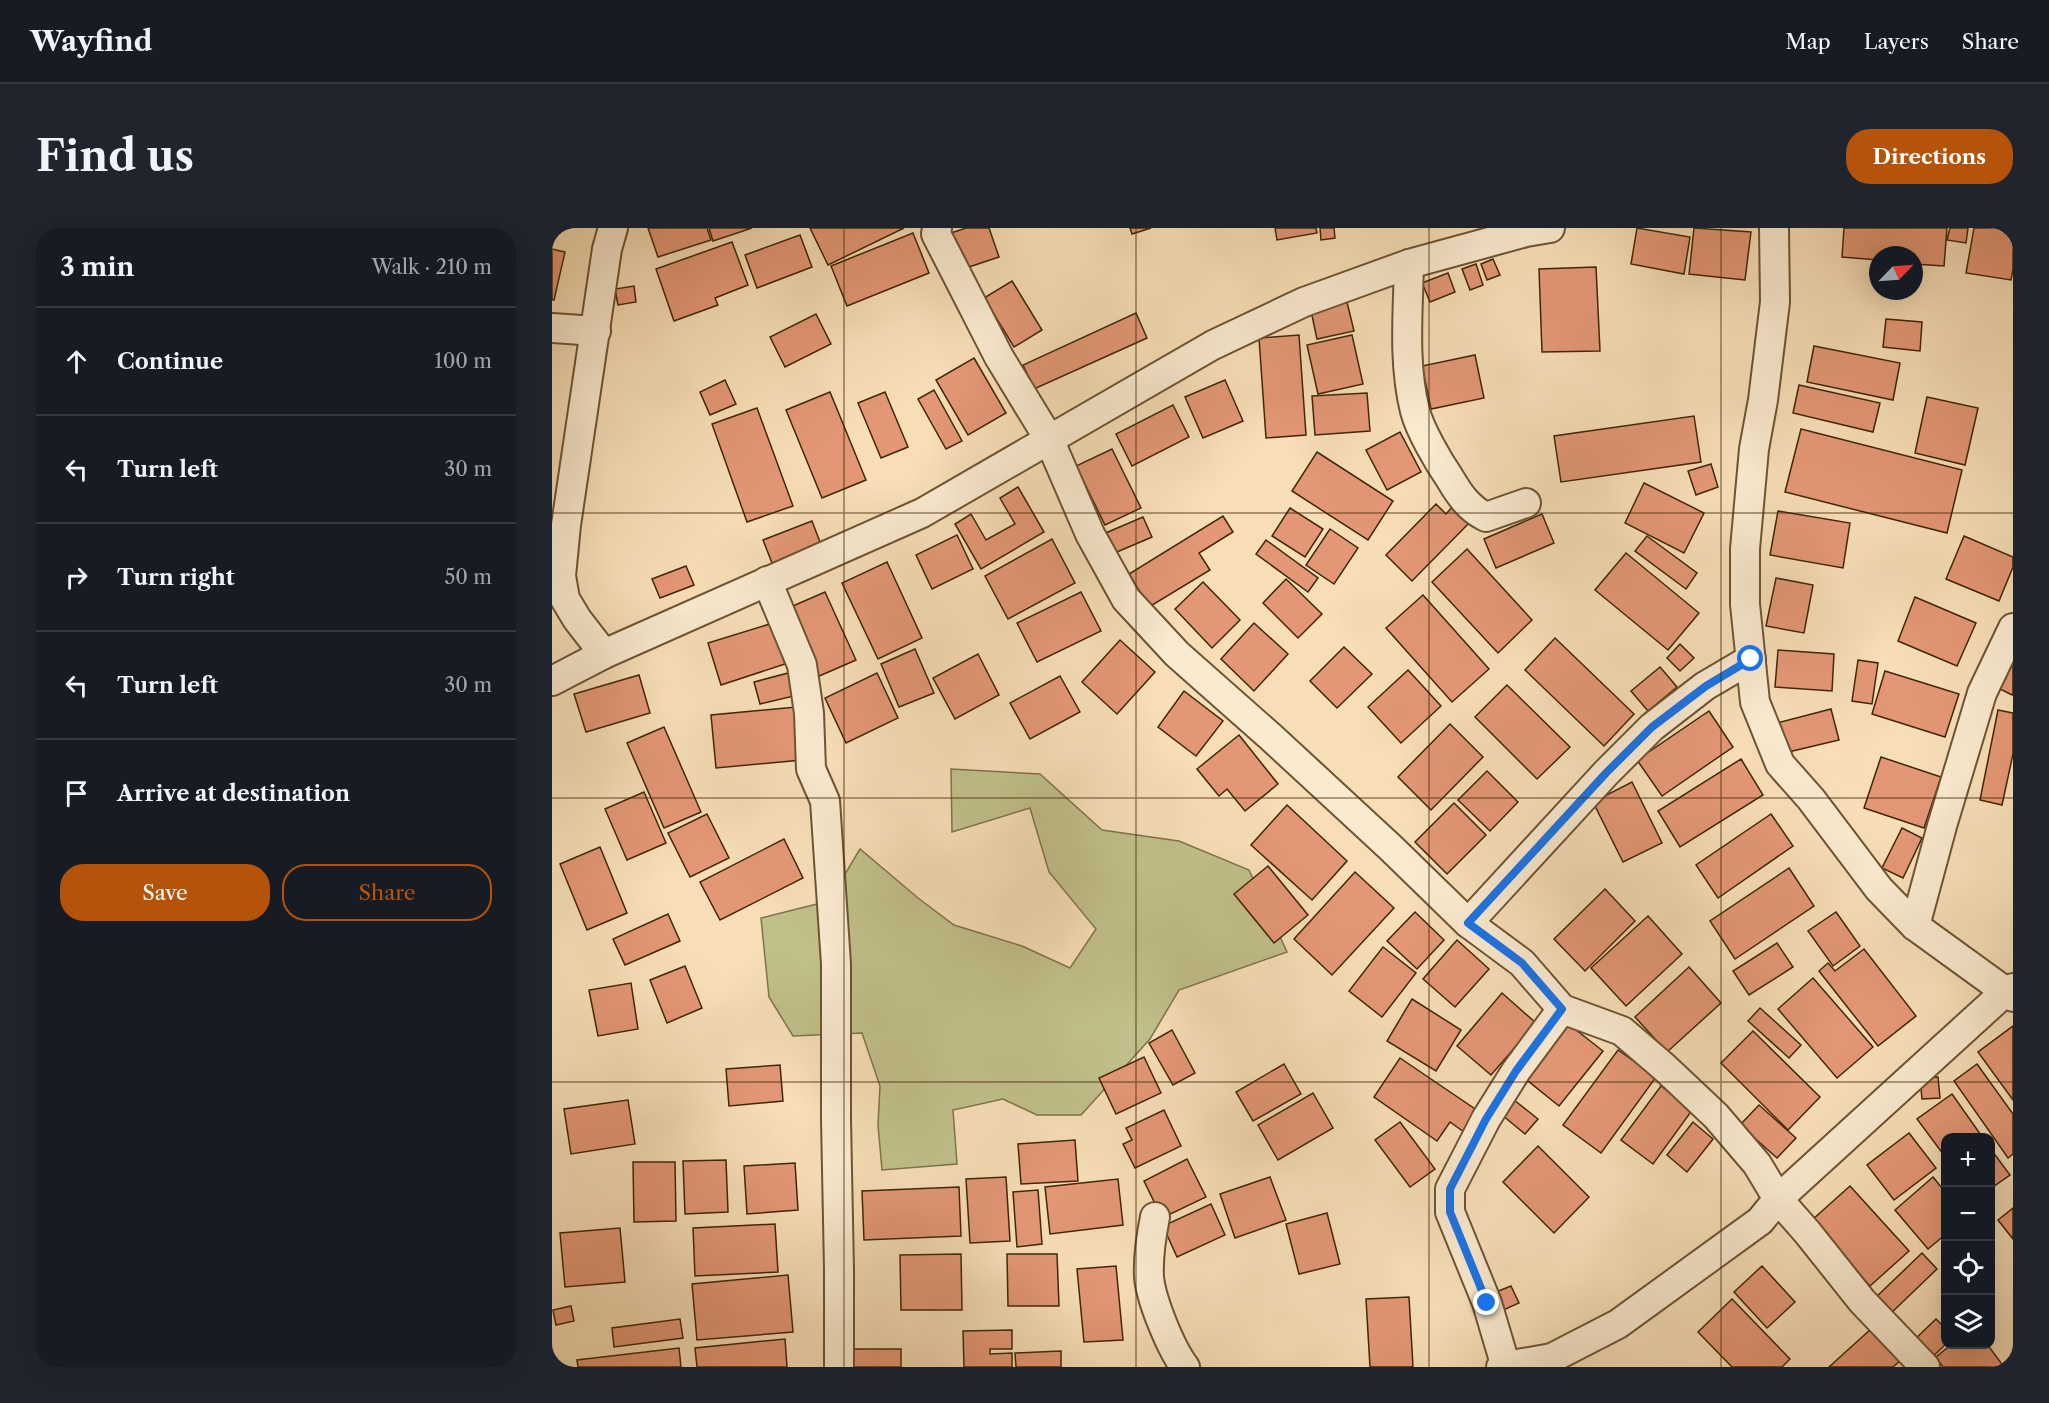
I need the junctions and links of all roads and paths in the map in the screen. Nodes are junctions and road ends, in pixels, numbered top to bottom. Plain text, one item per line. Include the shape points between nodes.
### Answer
1 (613, 228) edge
2 (937, 228) edge
3 (1550, 228) edge
4 (1774, 228) edge
5 (1409, 264) junction
6 (552, 328) edge
7 (596, 331) junction
8 (1049, 439) junction
9 (1526, 503) dead end
10 (767, 581) junction
11 (2013, 628) edge
12 (604, 654) junction
13 (1751, 659) junction
14 (552, 681) edge
15 (1468, 923) junction
16 (1915, 926) junction
17 (2010, 992) edge
18 (1562, 1009) junction
19 (1778, 1199) junction
20 (1155, 1217) dead end
21 (839, 1367) edge
22 (1185, 1367) edge
23 (1504, 1367) edge
24 (1925, 1367) edge

1 - 7 street
2 - 8 street via 936,234 999,357
3 - 5 street
4 - 13 street via 1775,302 1754,448 1745,549 1744,604
5 - 8 street via 1304,302 1213,345
5 - 9 street via 1408,370 1416,414 1435,454 1464,502 1475,511 1486,516
6 - 7 street
7 - 12 street via 561,576 565,599
8 - 10 street via 922,513
8 - 15 street via 1090,534 1126,599 1177,654 1306,769
10 - 12 street
10 - 21 street via 802,665 811,769 825,801 836,964
11 - 16 street via 1983,693
12 - 14 street
13 - 15 street via 1706,686 1652,727
13 - 16 street via 1755,702 1780,764 1879,889
15 - 18 street via 1522,963
16 - 17 street
17 - 19 street
18 - 19 street via 1622,1031 1664,1067 1737,1140
18 - 23 street via 1486,1119 1450,1189 1450,1212 1487,1303
19 - 23 street via 1760,1221 1618,1324 1552,1358
19 - 24 street via 1862,1301
20 - 22 street via 1149,1280 1164,1328

